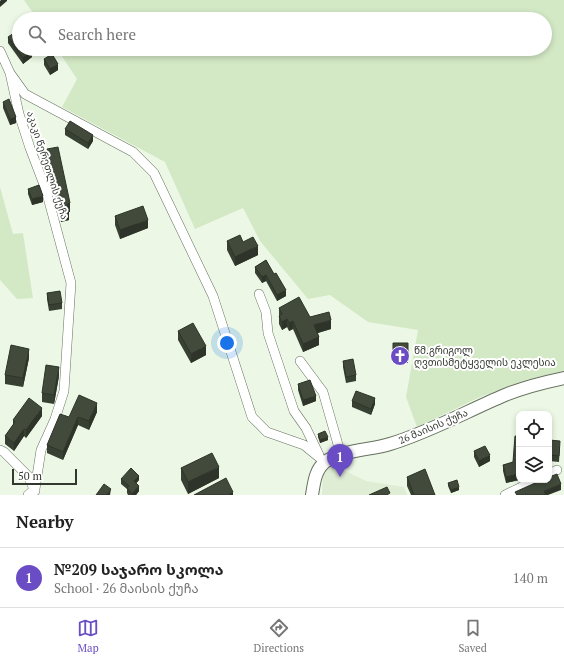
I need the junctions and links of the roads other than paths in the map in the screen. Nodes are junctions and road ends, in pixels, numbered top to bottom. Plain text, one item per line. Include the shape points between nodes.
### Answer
1 (0, 51) edge
2 (10, 73) junction
3 (259, 294) dead end
4 (300, 361) dead end
5 (564, 378) edge
6 (0, 450) edge
7 (341, 455) junction
8 (325, 462) junction
9 (530, 483) edge
10 (33, 493) edge
11 (312, 495) edge
12 (505, 495) edge

1 - 2 street, აკაკი წერეთლის ქუჩა
2 - 8 street via 25,94 133,152 154,173 213,296 252,417 266,432 304,445
2 - 10 street, აკაკი წერეთლის ქუჩა via 19,114 46,190 71,283 64,391 41,450
3 - 8 street via 266,312 268,333 294,411 306,428 318,455
4 - 7 street via 323,392
5 - 7 main road, 26 მაისის ქუჩა via 507,394 403,440
6 - 10 street via 28,476
7 - 8 main road, 26 მაისის ქუჩა
8 - 11 main road via 315,477
9 - 12 street

